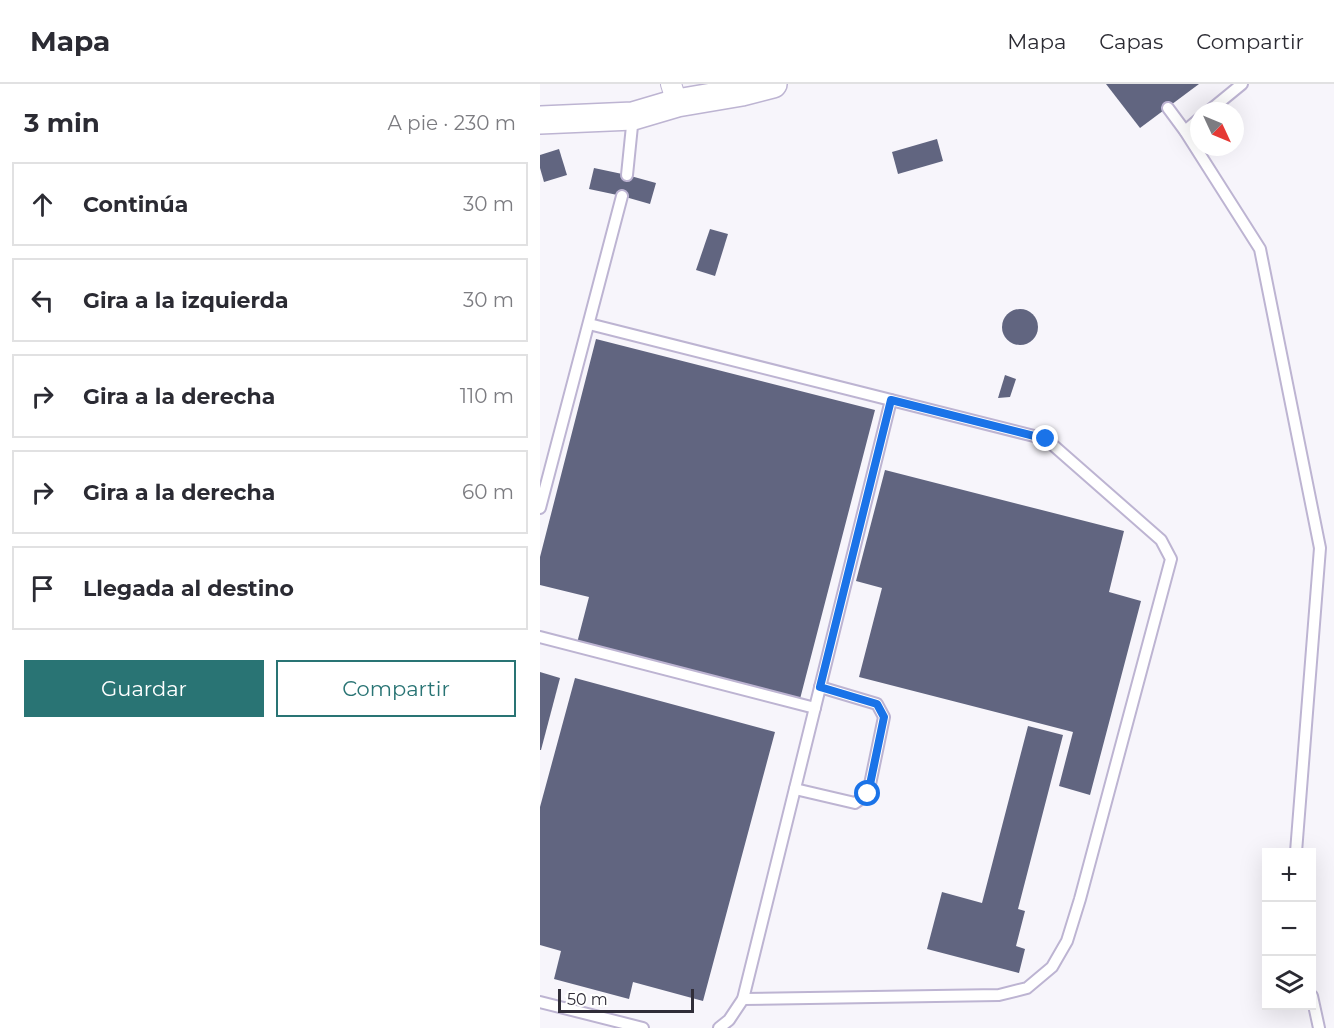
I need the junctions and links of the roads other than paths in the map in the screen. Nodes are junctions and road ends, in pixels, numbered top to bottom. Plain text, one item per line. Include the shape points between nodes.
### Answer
1 (773, 84) edge
2 (1242, 84) edge
3 (674, 94) edge
4 (1220, 102) edge
5 (1168, 108) dead end
6 (633, 116) junction
7 (540, 120) edge
8 (1190, 126) edge
9 (1185, 130) junction
10 (627, 175) dead end
11 (622, 196) dead end
12 (589, 324) junction
13 (891, 400) junction
14 (540, 508) edge
15 (540, 637) edge
16 (820, 687) junction
17 (815, 708) junction
18 (795, 789) junction
19 (1296, 848) edge
20 (743, 999) junction
21 (540, 1002) edge
22 (1314, 1010) edge
23 (643, 1028) edge
24 (719, 1028) edge
25 (1319, 1028) edge

1 - 3 street via 742,92
2 - 4 lane
3 - 6 street
5 - 9 lane
6 - 7 street
6 - 10 lane
8 - 9 lane
9 - 19 lane via 1260,249 1320,548
11 - 12 lane
12 - 13 lane
12 - 14 lane
13 - 16 lane
13 - 20 lane via 1046,439 1161,540 1171,560 1080,899 1067,941 1052,967 1027,988 999,995
15 - 17 lane
16 - 17 lane
16 - 18 lane via 877,704 884,717 868,794 855,803
17 - 18 lane
18 - 20 lane
20 - 24 lane
21 - 23 lane
22 - 25 lane

